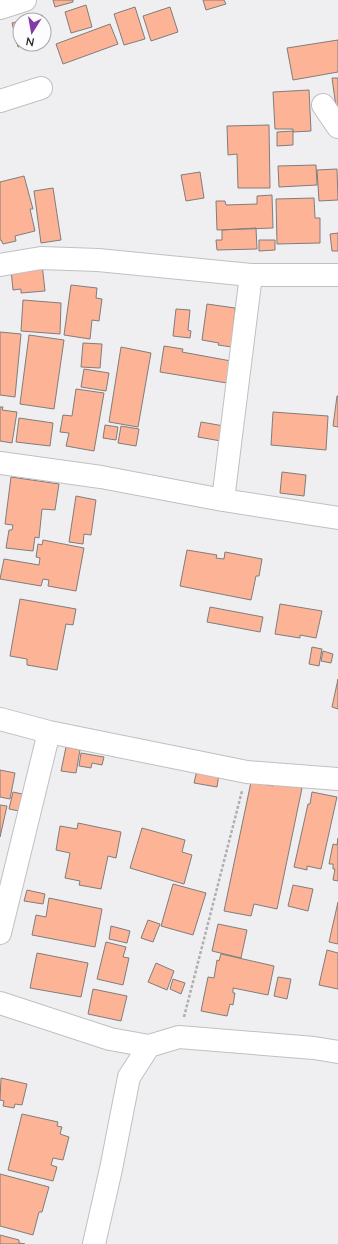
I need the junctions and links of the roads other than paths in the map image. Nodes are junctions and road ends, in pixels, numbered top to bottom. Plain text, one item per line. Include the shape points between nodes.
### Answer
1 (25, 0) edge
2 (0, 8) edge
3 (41, 88) dead end
4 (0, 101) edge
5 (323, 105) dead end
6 (338, 127) edge
7 (0, 265) edge
8 (251, 275) junction
9 (338, 275) edge
10 (0, 463) edge
11 (223, 500) junction
12 (338, 518) edge
13 (0, 719) edge
14 (49, 732) junction
15 (338, 779) edge
16 (0, 932) edge
17 (0, 1003) edge
18 (110, 1039) junction
19 (149, 1046) junction
20 (338, 1052) edge
21 (129, 1077) junction
22 (94, 1244) edge

1 - 2 street
3 - 4 street
5 - 6 street
7 - 8 street via 41,258 98,260
8 - 9 street
8 - 11 street
10 - 11 street via 101,477
11 - 12 street
13 - 14 street
14 - 15 street via 247,772
14 - 16 street
17 - 18 street
18 - 19 street
18 - 21 street
19 - 20 street via 179,1037
19 - 21 street
21 - 22 street via 112,1170

